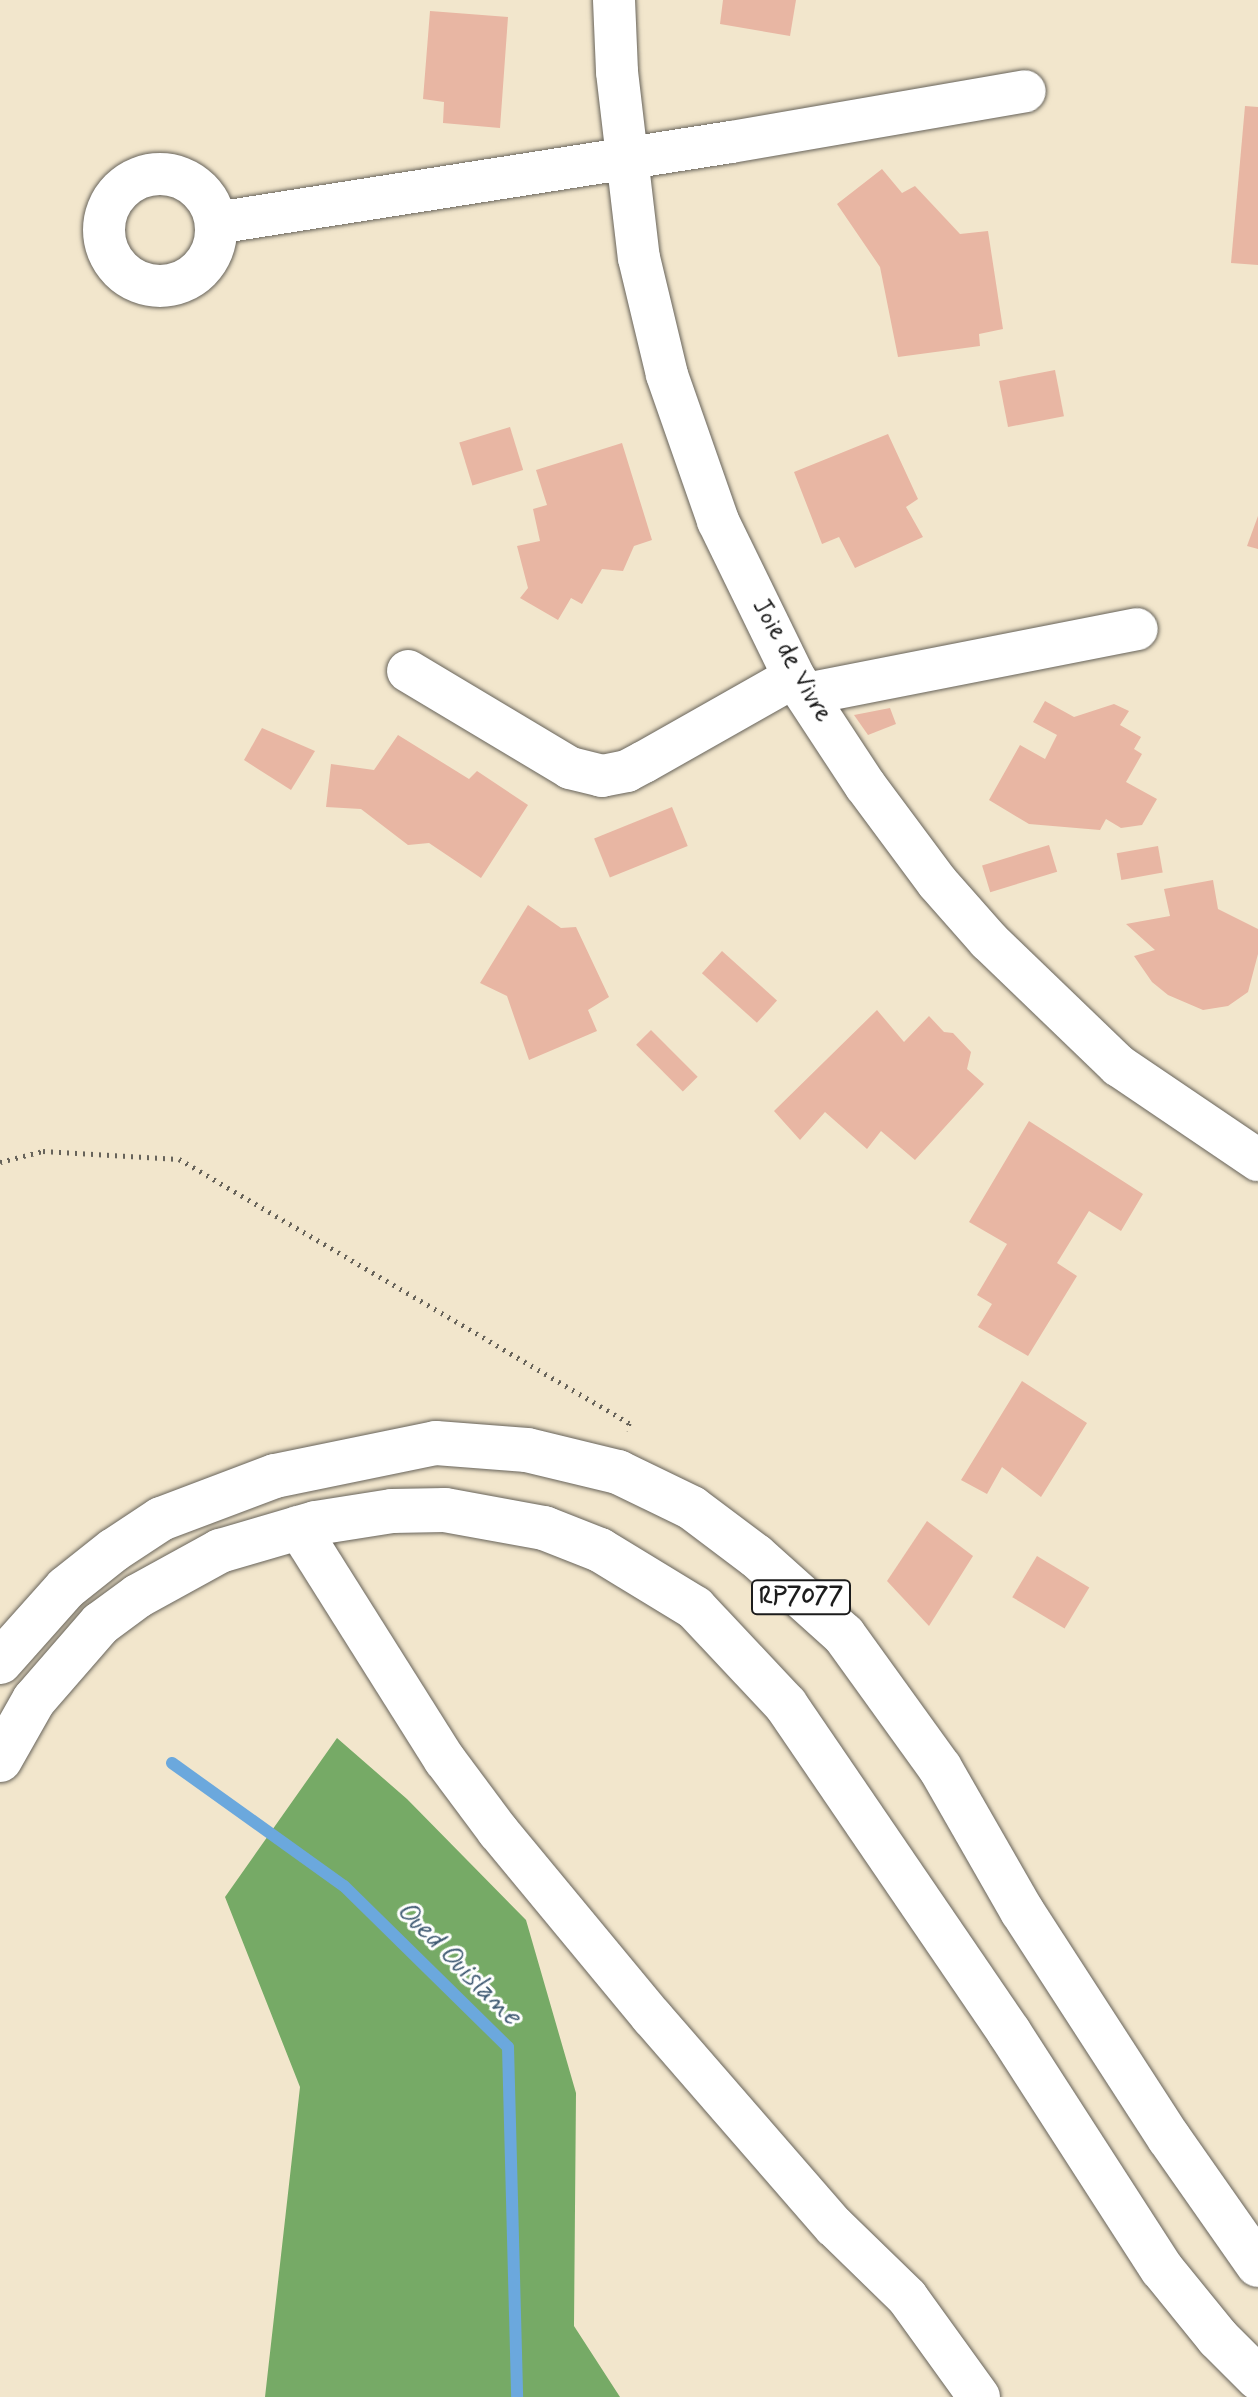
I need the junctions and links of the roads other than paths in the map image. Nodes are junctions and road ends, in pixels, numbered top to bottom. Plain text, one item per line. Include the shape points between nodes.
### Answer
1 (614, 0) edge
2 (1025, 91) dead end
3 (626, 158) junction
4 (216, 223) dead end
5 (1137, 629) dead end
6 (408, 671) dead end
7 (800, 685) junction
8 (1258, 1160) edge
9 (298, 1527) junction
10 (0, 1662) edge
11 (0, 1760) edge
12 (1258, 2265) edge
13 (1258, 2378) edge
14 (979, 2397) edge

1 - 3 street, Joie de Vivre
2 - 3 street
3 - 4 street
3 - 7 street, Joie de Vivre via 650,312 691,451 718,521
5 - 7 street
6 - 7 street via 570,768 602,776 627,771
7 - 8 street, Joie de Vivre via 865,785 989,941 1119,1066
9 - 11 main road, RP7077 via 220,1551 138,1596 100,1624 34,1700
9 - 13 main road, RP7077 via 392,1511 445,1510 544,1528 600,1550 695,1608 786,1705 1009,2032 1162,2269
9 - 14 street via 445,1760 498,1831 824,2214 907,2297
10 - 12 main road, RP7077 via 66,1588 161,1519 275,1476 436,1443 527,1450 618,1472 692,1508 756,1556 844,1635 940,1768 1022,1911

